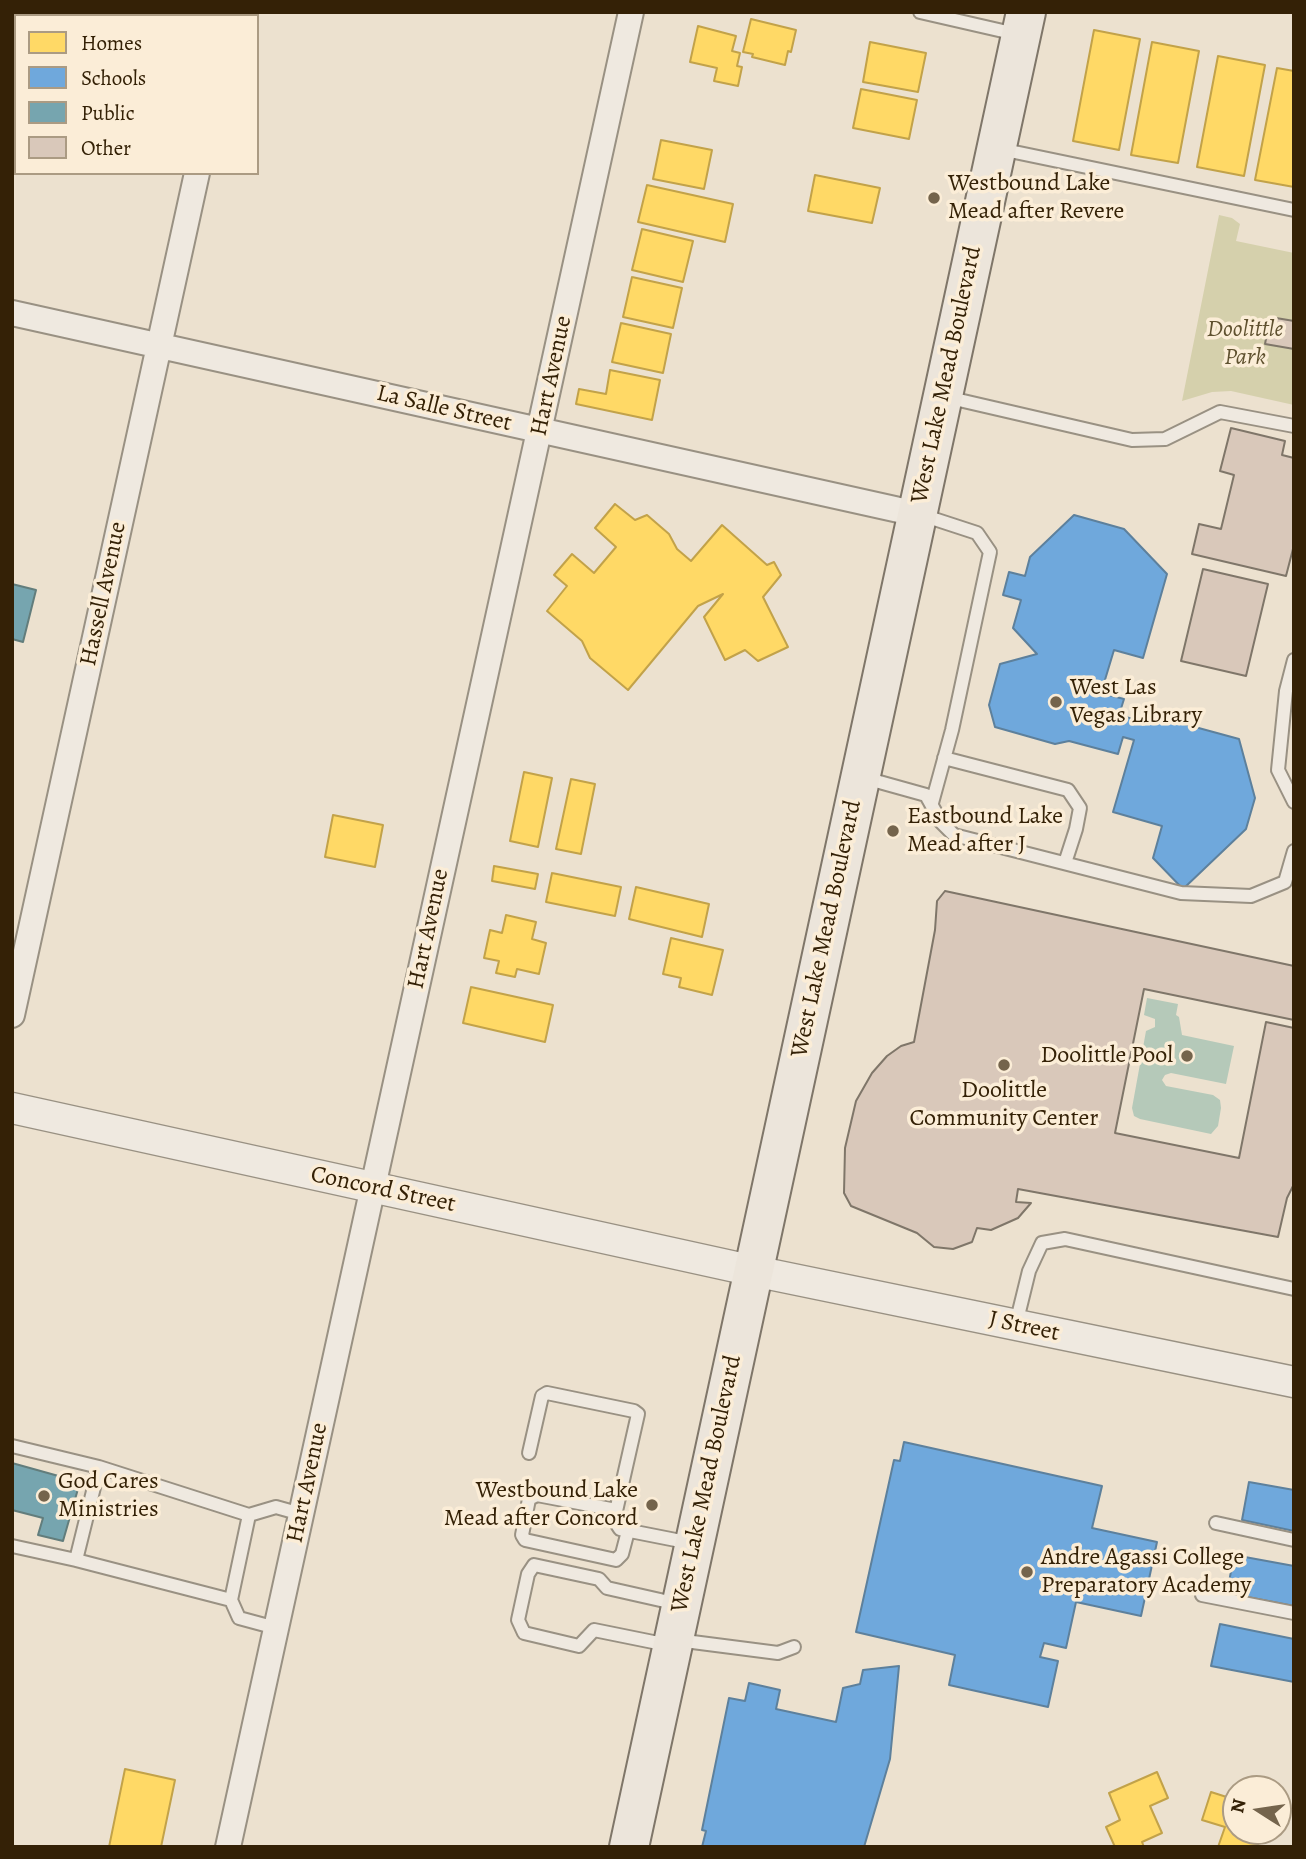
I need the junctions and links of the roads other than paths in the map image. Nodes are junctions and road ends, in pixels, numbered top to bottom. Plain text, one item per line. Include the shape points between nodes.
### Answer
1 (631, 12) edge
2 (920, 12) edge
3 (1023, 24) edge
4 (997, 148) junction
5 (197, 175) edge
6 (1294, 210) edge
7 (12, 313) edge
8 (159, 345) junction
9 (943, 396) junction
10 (1294, 426) edge
11 (540, 430) junction
12 (917, 513) junction
13 (1294, 660) edge
14 (944, 758) junction
15 (860, 777) junction
16 (1294, 802) edge
17 (932, 803) junction
18 (1294, 851) edge
19 (1065, 863) junction
20 (12, 1015) edge
21 (12, 1108) edge
22 (373, 1188) junction
23 (754, 1271) junction
24 (1294, 1289) edge
25 (1016, 1325) junction
26 (1294, 1382) edge
27 (12, 1446) edge
28 (530, 1453) dead end
29 (99, 1467) junction
30 (616, 1510) junction
31 (301, 1514) junction
32 (249, 1515) junction
33 (1216, 1523) dead end
34 (628, 1531) junction
35 (1294, 1539) edge
36 (694, 1544) junction
37 (12, 1546) edge
38 (75, 1560) junction
39 (1202, 1595) dead end
40 (231, 1601) junction
41 (1294, 1614) edge
42 (276, 1628) junction
43 (676, 1630) junction
44 (794, 1647) dead end
45 (228, 1847) edge
46 (629, 1847) edge

1 - 11 street, Hart Avenue
2 - 3 lane
3 - 4 main road, West Lake Mead Boulevard
4 - 6 lane
4 - 9 main road, West Lake Mead Boulevard
5 - 8 street, Hassell Avenue
7 - 8 street, La Salle Street
8 - 11 street, La Salle Street
8 - 20 street, Hassell Avenue
9 - 10 lane via 1132,440 1165,439 1220,412
9 - 12 main road, West Lake Mead Boulevard
11 - 12 street, La Salle Street
11 - 22 street, Hart Avenue
12 - 14 lane via 978,533 990,552
12 - 15 main road, West Lake Mead Boulevard
13 - 16 lane via 1278,770
14 - 17 lane
14 - 19 lane via 1068,790 1080,808
15 - 17 lane via 926,795
15 - 23 main road, West Lake Mead Boulevard
17 - 19 lane via 954,835
18 - 19 lane via 1285,881 1251,896 1181,893
21 - 22 street, Concord Street
22 - 23 street, Concord Street
22 - 31 street, Hart Avenue
23 - 25 street, J Street
23 - 36 main road, West Lake Mead Boulevard
24 - 25 lane via 1065,1239 1042,1243 1029,1271
25 - 26 street, J Street
27 - 29 lane
28 - 30 lane via 542,1396 547,1393 634,1411 638,1414
29 - 32 lane
29 - 38 lane
30 - 34 lane via 614,1520
30 - 34 lane via 537,1495 529,1499 522,1535 525,1540 616,1560
31 - 32 lane via 276,1507
31 - 42 street, Hart Avenue
32 - 40 lane
33 - 35 lane
34 - 36 lane
36 - 43 main road, West Lake Mead Boulevard
37 - 38 lane
38 - 40 lane
39 - 41 lane
40 - 42 lane via 239,1618
42 - 45 street, Hart Avenue
43 - 43 lane via 594,1630 579,1646 524,1633 518,1620 527,1574 534,1565 599,1579
43 - 44 lane via 778,1653
43 - 46 main road, West Lake Mead Boulevard

